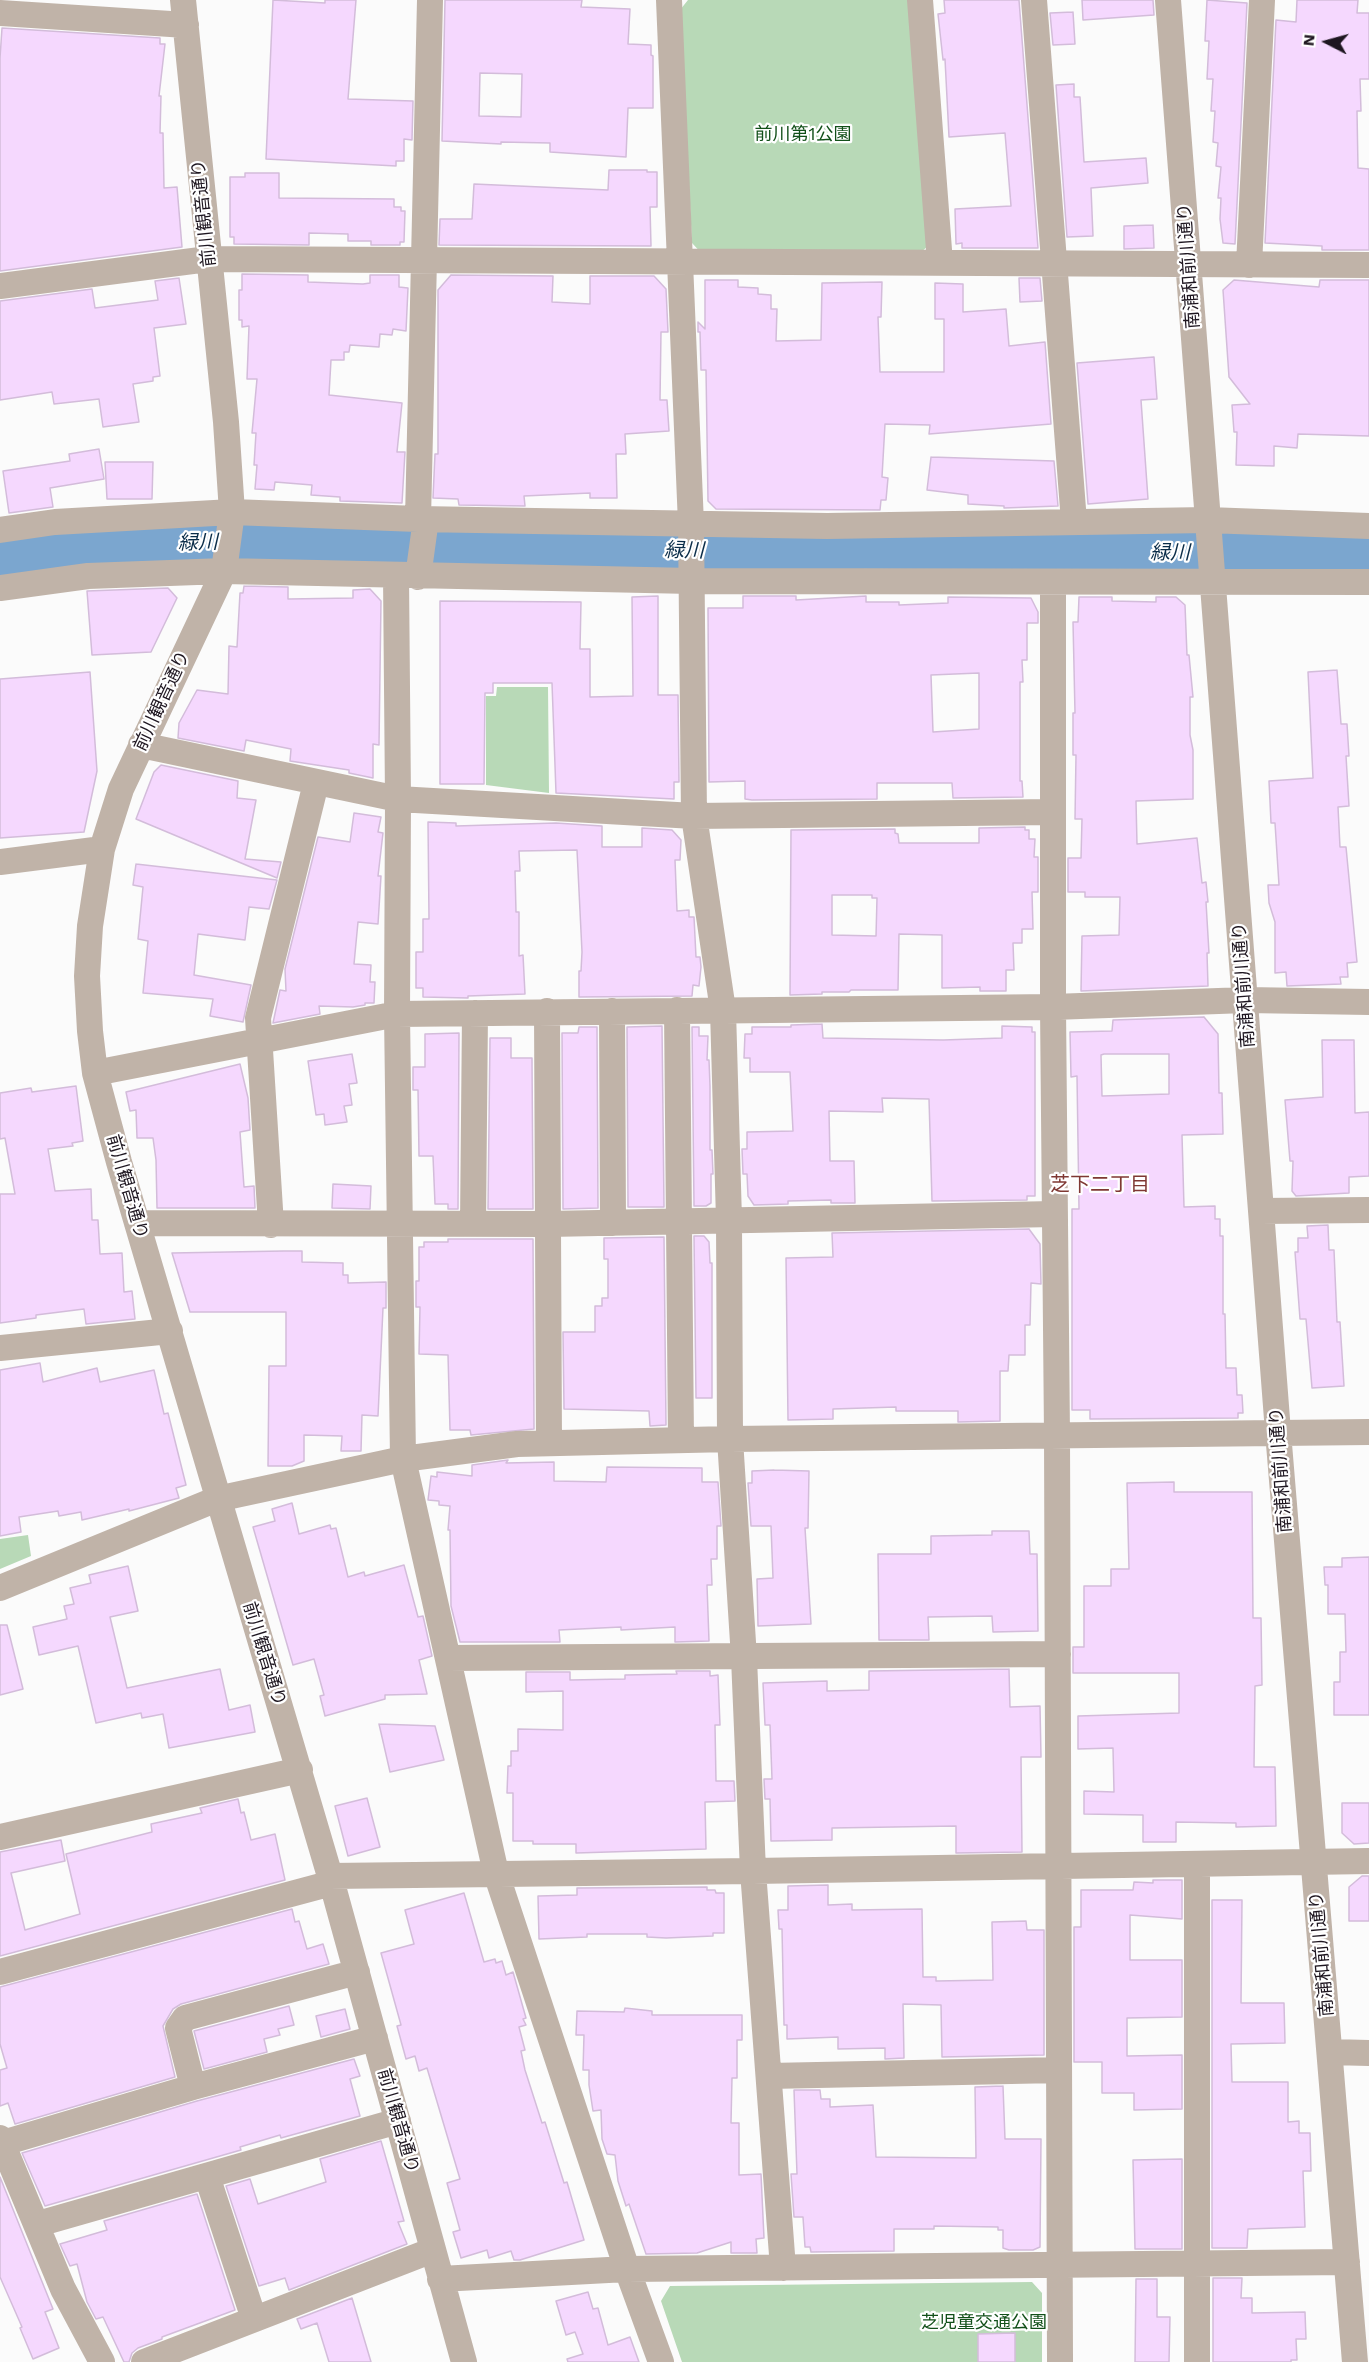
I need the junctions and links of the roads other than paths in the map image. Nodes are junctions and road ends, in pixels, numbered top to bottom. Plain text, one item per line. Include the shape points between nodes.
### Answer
1 (183, 0) edge
2 (430, 0) edge
3 (669, 0) edge
4 (920, 0) edge
5 (1034, 0) edge
6 (1168, 0) edge
7 (1262, 0) edge
8 (0, 13) edge
9 (186, 25) junction
10 (208, 259) junction
11 (425, 261) junction
12 (681, 262) junction
13 (940, 263) junction
14 (1055, 264) junction
15 (1189, 264) junction
16 (1250, 265) junction
17 (1369, 265) edge
18 (0, 286) edge
19 (231, 519) junction
20 (422, 519) junction
21 (1074, 522) junction
22 (691, 525) junction
23 (1209, 526) junction
24 (1369, 526) edge
25 (0, 530) edge
26 (225, 566) junction
27 (407, 576) junction
28 (1214, 579) junction
29 (692, 580) junction
30 (1369, 582) edge
31 (1053, 583) junction
32 (0, 588) edge
33 (141, 745) junction
34 (316, 783) junction
35 (398, 799) junction
36 (1053, 812) junction
37 (694, 816) junction
38 (102, 849) junction
39 (0, 862) edge
40 (1246, 1000) junction
41 (1369, 1002) edge
42 (1053, 1007) junction
43 (677, 1010) junction
44 (723, 1010) junction
45 (547, 1011) junction
46 (612, 1011) junction
47 (475, 1013) junction
48 (397, 1014) junction
49 (260, 1041) junction
50 (95, 1073) junction
51 (1369, 1210) edge
52 (1261, 1211) junction
53 (1054, 1214) junction
54 (729, 1220) junction
55 (680, 1221) junction
56 (137, 1222) junction
57 (613, 1223) junction
58 (399, 1224) junction
59 (473, 1224) junction
60 (548, 1224) junction
61 (271, 1225) junction
62 (170, 1331) junction
63 (0, 1348) edge
64 (1278, 1432) junction
65 (1369, 1432) edge
66 (1057, 1435) junction
67 (730, 1439) junction
68 (681, 1440) junction
69 (549, 1443) junction
70 (403, 1459) junction
71 (217, 1499) junction
72 (0, 1588) edge
73 (1058, 1654) junction
74 (448, 1658) junction
75 (744, 1658) junction
76 (300, 1770) junction
77 (0, 1837) edge
78 (1369, 1861) edge
79 (1314, 1862) junction
80 (1197, 1864) junction
81 (1058, 1865) junction
82 (753, 1871) junction
83 (496, 1873) junction
84 (331, 1879) junction
85 (0, 1972) edge
86 (357, 1972) junction
87 (375, 2038) junction
88 (1330, 2052) junction
89 (1369, 2053) edge
90 (1059, 2070) junction
91 (769, 2076) junction
92 (193, 2087) junction
93 (398, 2121) junction
94 (1, 2141) edge
95 (207, 2176) junction
96 (10, 2186) edge
97 (38, 2224) junction
98 (433, 2250) junction
99 (1347, 2262) junction
100 (1197, 2264) junction
101 (1060, 2266) junction
102 (783, 2268) junction
103 (627, 2269) junction
104 (440, 2279) junction
105 (254, 2319) junction
106 (102, 2362) edge
107 (144, 2362) edge
108 (464, 2362) edge
109 (661, 2362) edge
110 (1060, 2362) edge
111 (1197, 2362) edge
112 (1354, 2362) edge

1 - 9 street, 前川観音通り
2 - 11 street
3 - 12 street
4 - 13 street
5 - 14 street
6 - 15 street, 南浦和前川通り
7 - 16 street
8 - 9 street
9 - 10 street, 前川観音通り
10 - 11 street
10 - 18 street
10 - 19 street, 前川観音通り via 226,422
11 - 12 street
11 - 20 street
12 - 13 street
12 - 22 street
13 - 14 street
14 - 15 street
14 - 21 street
15 - 16 street
15 - 23 street, 南浦和前川通り
16 - 17 street
19 - 20 street
19 - 25 street via 55,522
19 - 26 street, 前川観音通り
20 - 22 street
20 - 27 street
21 - 22 street
21 - 23 street
22 - 29 street
23 - 24 street
23 - 28 street, 南浦和前川通り
26 - 27 street
26 - 32 street via 88,576
26 - 33 street, 前川観音通り
27 - 29 street
27 - 35 street
28 - 30 street
28 - 31 street
28 - 40 street, 南浦和前川通り
29 - 31 street
29 - 37 street
31 - 36 street
33 - 34 street
33 - 38 street, 前川観音通り via 121,789
34 - 35 street
34 - 49 street via 258,1018
35 - 37 street
35 - 48 street
36 - 37 street
36 - 42 street
37 - 44 street
38 - 39 street
38 - 50 street, 前川観音通り via 87,976
40 - 41 street
40 - 42 street
40 - 52 street, 南浦和前川通り
42 - 44 street
42 - 53 street
43 - 44 street
43 - 46 street
43 - 55 street
44 - 54 street
45 - 46 street
45 - 47 street
45 - 60 street
46 - 57 street
47 - 48 street
47 - 59 street
48 - 49 street
48 - 58 street
49 - 50 street
49 - 61 street
50 - 56 street, 前川観音通り
51 - 52 street
52 - 64 street, 南浦和前川通り
53 - 54 street
53 - 66 street
54 - 55 street
54 - 67 street
55 - 57 street
55 - 68 street
56 - 61 street
56 - 62 street, 前川観音通り
57 - 60 street
58 - 59 street
58 - 61 street
58 - 70 street
59 - 60 street
60 - 69 street
62 - 63 street
62 - 71 street, 前川観音通り
64 - 65 street
64 - 66 street
64 - 79 street, 南浦和前川通り
66 - 67 street
66 - 73 street
67 - 68 street
67 - 75 street
68 - 69 street
69 - 70 street
70 - 71 street
70 - 74 street
71 - 72 street
71 - 76 street, 前川観音通り
73 - 75 street
73 - 81 street
74 - 75 street
74 - 83 street
75 - 82 street
76 - 77 street
76 - 84 street, 前川観音通り
78 - 79 street
79 - 80 street
79 - 88 street, 南浦和前川通り
80 - 81 street
80 - 100 street
81 - 82 street
81 - 90 street
82 - 83 street
82 - 91 street
83 - 84 street
83 - 103 street
84 - 85 street
84 - 86 street, 前川観音通り
86 - 87 street, 前川観音通り
86 - 92 street via 185,2018 178,2028
87 - 92 street
87 - 93 street, 前川観音通り
88 - 89 street
88 - 99 street, 南浦和前川通り
90 - 91 street
90 - 101 street
91 - 102 street
92 - 94 street
93 - 95 street
93 - 98 street, 前川観音通り
94 - 96 street
95 - 97 street
95 - 105 street
96 - 97 street
97 - 106 street via 63,2289
98 - 104 street, 前川観音通り
98 - 105 street
99 - 100 street
99 - 112 street, 南浦和前川通り
100 - 101 street
100 - 111 street
101 - 102 street
101 - 110 street
102 - 103 street
103 - 104 street
103 - 109 street
104 - 108 street, 前川観音通り
105 - 107 street

